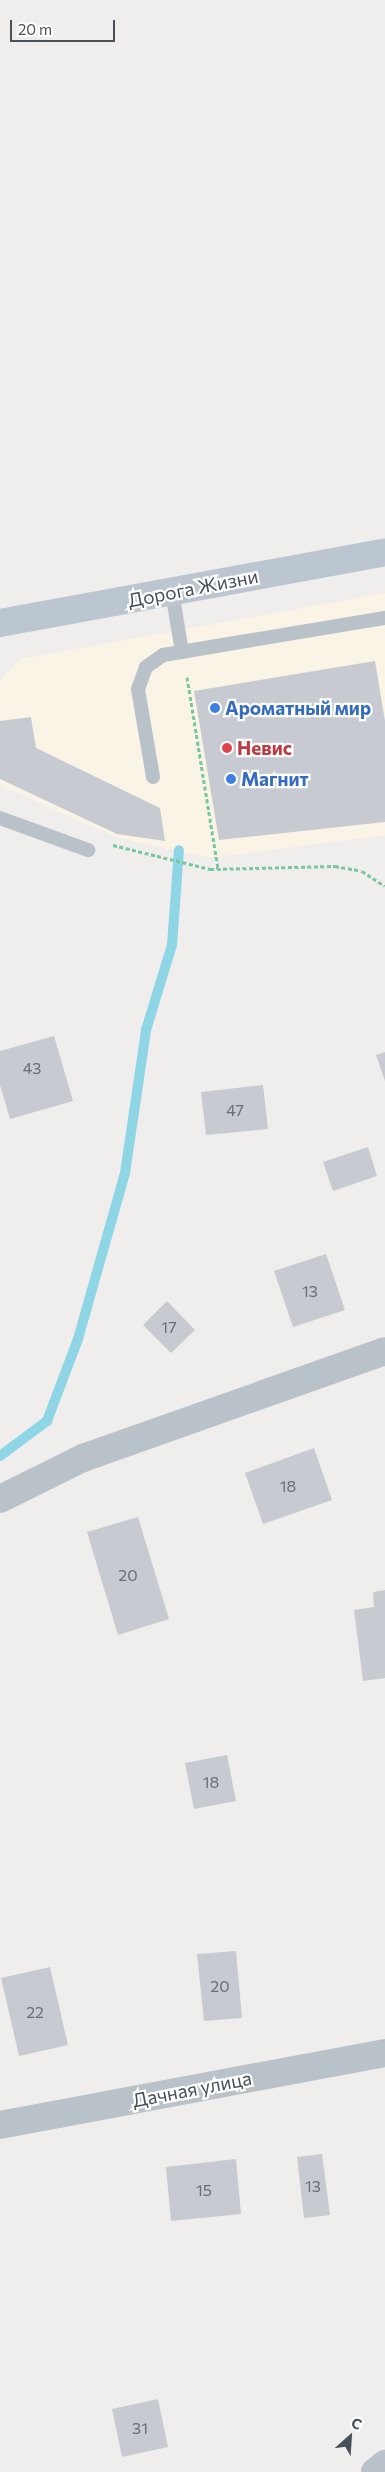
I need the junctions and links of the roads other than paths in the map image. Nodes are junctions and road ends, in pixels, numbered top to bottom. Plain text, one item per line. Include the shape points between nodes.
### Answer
1 (385, 552) edge
2 (172, 592) junction
3 (385, 618) edge
4 (0, 623) edge
5 (182, 652) junction
6 (153, 777) dead end
7 (0, 818) edge
8 (88, 850) dead end
9 (385, 1351) edge
10 (0, 1499) edge
11 (385, 2053) edge
12 (0, 2125) edge
13 (385, 2464) edge
14 (375, 2472) edge

1 - 2 main road, Дорога Жизни
2 - 4 main road, Дорога Жизни
2 - 5 lane
3 - 5 lane
5 - 6 lane via 163,656 146,667 138,688
7 - 8 lane
9 - 10 street via 83,1458
11 - 12 street, Дачная улица
13 - 14 street

